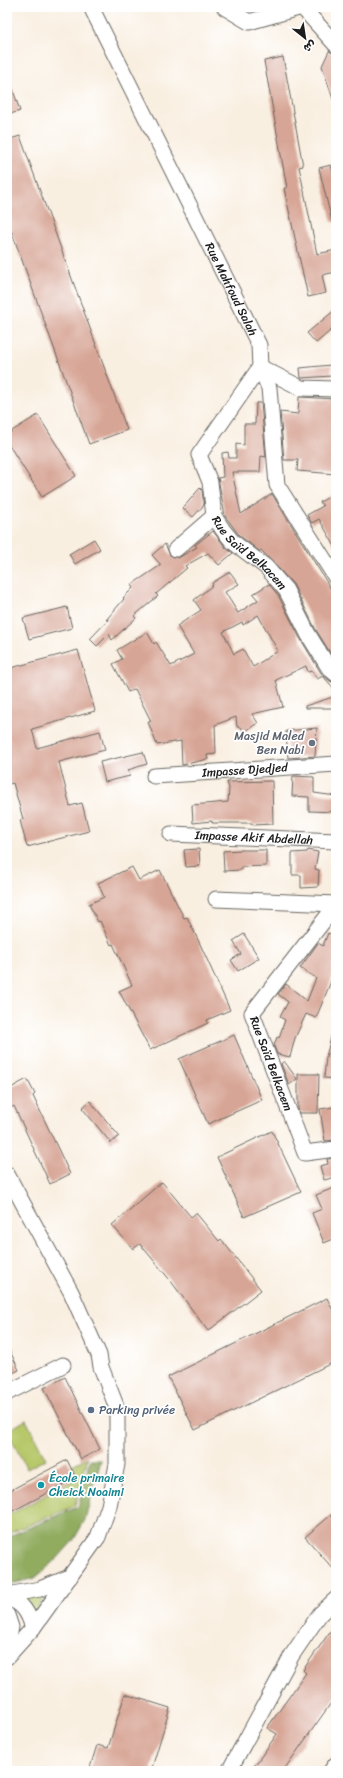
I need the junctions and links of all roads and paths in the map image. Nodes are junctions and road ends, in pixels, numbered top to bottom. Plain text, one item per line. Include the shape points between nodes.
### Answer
1 (91, 7) edge
2 (224, 7) edge
3 (302, 7) edge
4 (336, 44) edge
5 (260, 367) junction
6 (336, 389) edge
7 (214, 516) junction
8 (176, 549) dead end
9 (336, 578) edge
10 (336, 674) edge
11 (336, 764) edge
12 (154, 776) dead end
13 (171, 834) dead end
14 (336, 841) edge
15 (216, 900) dead end
16 (336, 905) edge
17 (336, 1150) edge
18 (7, 1174) edge
19 (63, 1365) dead end
20 (7, 1393) edge
21 (70, 1576) junction
22 (7, 1594) edge
23 (7, 1599) edge
24 (336, 1599) edge
25 (7, 1615) edge
26 (33, 1628) junction
27 (7, 1649) edge
28 (7, 1657) edge
29 (336, 1764) edge
30 (229, 1771) edge
31 (331, 1771) edge

1 - 5 street, Rue Mahfoud Salah via 258,345
2 - 3 street via 250,22
3 - 4 street
5 - 6 street via 301,388
5 - 7 street, Rue Saïd Belkacem via 199,455 210,482
5 - 9 street, Rue Mahfoud Salah via 269,388 277,485
7 - 8 street
7 - 10 street, Rue Saïd Belkacem via 233,542 266,567 286,590 308,634 329,668
11 - 12 street, Impasse Djedjed
13 - 14 street, Impasse Akif Abdellah
15 - 16 street
16 - 17 street, Rue Saïd Belkacem via 252,1013 305,1153
18 - 21 street via 71,1292 99,1355 117,1408 117,1464 110,1506 98,1537
19 - 20 street
21 - 22 street via 40,1589
21 - 26 street
23 - 26 street via 25,1610
24 - 30 street via 320,1614 292,1655
25 - 27 street via 11,1626
26 - 28 street
29 - 31 street

